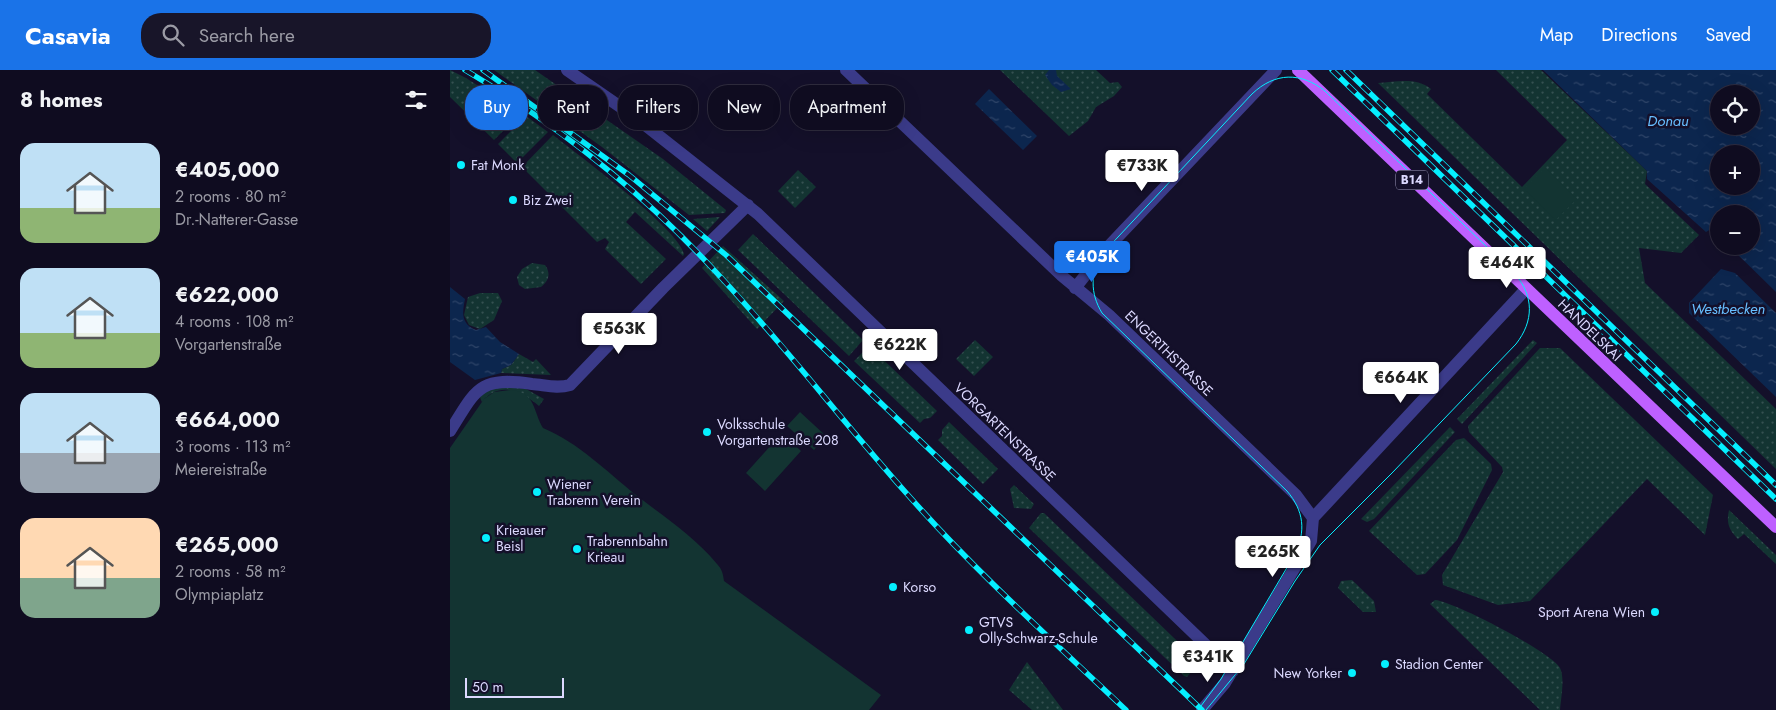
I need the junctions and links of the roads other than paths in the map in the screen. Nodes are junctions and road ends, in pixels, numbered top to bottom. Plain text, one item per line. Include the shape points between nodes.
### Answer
1 (567, 70) edge
2 (846, 70) edge
3 (1276, 70) edge
4 (1298, 70) edge
5 (748, 205) junction
6 (1075, 288) junction
7 (1526, 289) junction
8 (450, 431) edge
9 (1313, 518) junction
10 (1776, 527) edge
11 (1233, 671) junction
12 (1202, 710) edge

1 - 5 street, VORGARTENSTRASSE
2 - 6 street, ENGERTHSTRASSE
3 - 6 street via 1109,246
4 - 7 main road, HANDELSKAI / B14
5 - 8 street via 570,385 561,388 507,382 484,386 474,393
5 - 11 street, VORGARTENSTRASSE
6 - 9 street, ENGERTHSTRASSE via 1109,315 1296,495
7 - 9 street
7 - 10 main road, HANDELSKAI / B14
9 - 11 street via 1311,541
11 - 12 street

